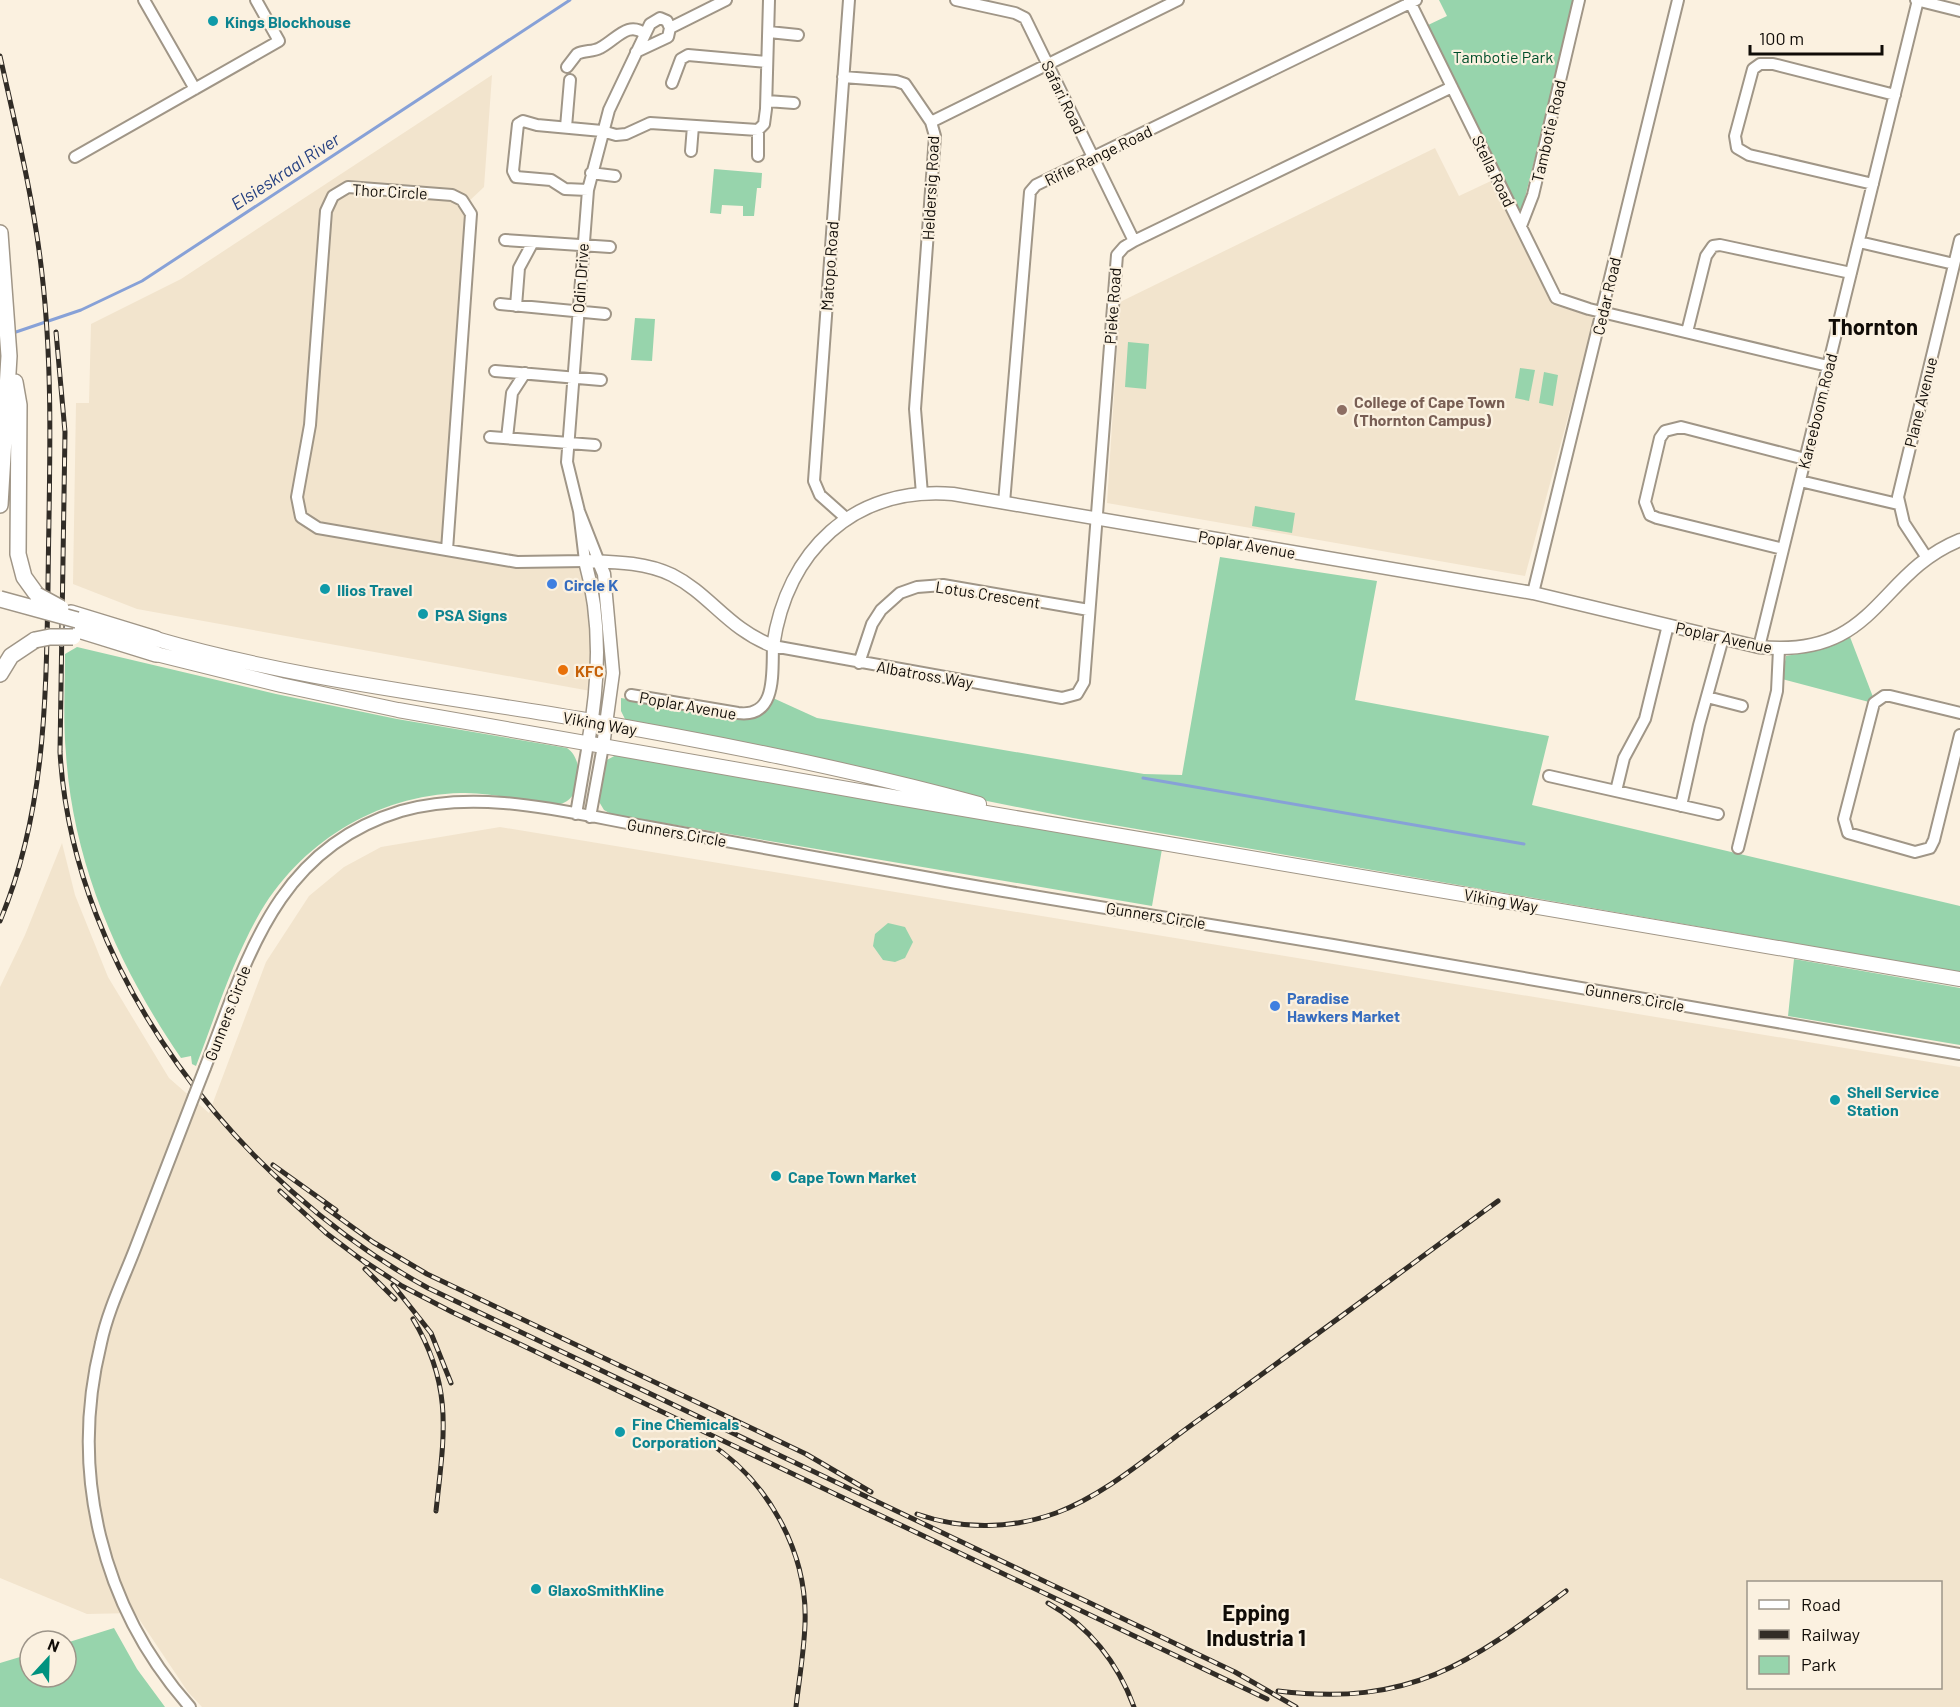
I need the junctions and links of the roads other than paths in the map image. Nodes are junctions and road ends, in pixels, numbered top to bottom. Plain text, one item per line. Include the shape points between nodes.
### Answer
1 (256, 0) edge
2 (769, 0) edge
3 (849, 0) edge
4 (956, 0) edge
5 (1176, 0) edge
6 (1579, 0) edge
7 (1678, 0) edge
8 (1917, 0) edge
9 (148, 1) edge
10 (1412, 1) edge
11 (720, 2) edge
12 (1960, 11) edge
13 (670, 28) junction
14 (769, 32) junction
15 (645, 34) junction
16 (798, 35) dead end
17 (636, 52) junction
18 (767, 62) junction
19 (1048, 64) junction
20 (567, 67) dead end
21 (843, 77) junction
22 (570, 80) dead end
23 (672, 83) dead end
24 (1452, 87) junction
25 (195, 89) junction
26 (1895, 95) junction
27 (767, 101) junction
28 (794, 103) dead end
29 (931, 122) junction
30 (693, 126) junction
31 (566, 127) junction
32 (602, 130) junction
33 (758, 130) junction
34 (691, 151) dead end
35 (758, 156) dead end
36 (75, 157) dead end
37 (1094, 157) junction
38 (591, 173) junction
39 (615, 176) dead end
40 (1873, 184) junction
41 (588, 190) junction
42 (1521, 226) junction
43 (0, 233) edge
44 (505, 240) dead end
45 (1960, 240) edge
46 (1134, 241) junction
47 (533, 242) junction
48 (1858, 242) junction
49 (582, 246) junction
50 (610, 247) dead end
51 (1954, 264) junction
52 (1851, 273) junction
53 (500, 304) dead end
54 (516, 306) junction
55 (578, 311) junction
56 (1602, 312) junction
57 (605, 314) dead end
58 (1687, 332) junction
59 (9, 352) junction
60 (1828, 366) junction
61 (495, 371) dead end
62 (525, 373) junction
63 (573, 377) junction
64 (601, 380) dead end
65 (490, 437) dead end
66 (507, 438) junction
67 (567, 443) junction
68 (595, 445) dead end
69 (1805, 459) junction
70 (1800, 481) junction
71 (922, 494) junction
72 (1004, 503) junction
73 (1899, 504) junction
74 (0, 505) edge
75 (579, 511) junction
76 (847, 519) junction
77 (1096, 519) junction
78 (1960, 540) edge
79 (1783, 549) junction
80 (447, 550) junction
81 (1927, 558) junction
82 (585, 561) junction
83 (599, 562) junction
84 (1533, 592) junction
85 (0, 599) edge
86 (0, 609) edge
87 (1089, 610) junction
88 (73, 624) junction
89 (1668, 625) junction
90 (1723, 638) junction
91 (773, 646) junction
92 (156, 647) junction
93 (1759, 647) junction
94 (1779, 649) junction
95 (859, 663) junction
96 (0, 674) edge
97 (1077, 694) joint
98 (632, 695) dead end
99 (1707, 697) junction
100 (1742, 705) dead end
101 (1960, 713) edge
102 (592, 722) junction
103 (607, 724) junction
104 (1960, 735) edge
105 (588, 744) junction
106 (603, 746) junction
107 (1549, 776) dead end
108 (1616, 791) junction
109 (1681, 806) junction
110 (576, 814) junction
111 (1718, 814) dead end
112 (590, 817) junction
113 (1042, 821) junction
114 (1738, 848) dead end
115 (1960, 979) edge
116 (1960, 1054) edge
117 (190, 1707) edge

1 - 25 street via 279,41
2 - 14 street
3 - 21 street, Matopo Road
4 - 19 street, Safari Road via 1022,15
5 - 19 street, Heldersig Road
6 - 42 street, Tambotie Road via 1533,195
7 - 56 street, Cedar Road
8 - 12 street
8 - 26 street, Kareeboom Road
9 - 25 street
10 - 24 street, Stella Road
10 - 37 street, Rifle Range Road
11 - 13 street
13 - 15 street, Odin Drive via 665,19 657,18
13 - 17 street via 664,40
14 - 16 street
14 - 18 street
15 - 17 street, Odin Drive
15 - 20 street via 630,28 598,49 577,54
17 - 32 street, Odin Drive
18 - 23 street via 688,55 681,59
18 - 27 street
19 - 29 street, Heldersig Road
19 - 37 street, Safari Road
21 - 29 street via 901,82 912,91
21 - 76 street, Matopo Road via 813,481 820,495
22 - 31 street
24 - 42 street, Stella Road
24 - 46 street, Pieke Road
25 - 36 street
26 - 40 street, Kareeboom Road
26 - 40 street via 1760,64 1753,69 1735,136 1737,148 1749,155
27 - 28 street
27 - 33 street via 764,124
29 - 71 street, Heldersig Road via 935,136 915,408
30 - 32 street via 650,123 626,134
30 - 33 street
30 - 34 street
31 - 32 street
31 - 41 street via 520,122 514,174 519,178 551,180 565,189
32 - 38 street, Odin Drive
33 - 35 street
37 - 46 street, Safari Road
37 - 72 street, Rifle Range Road via 1036,185 1028,196
38 - 39 street
38 - 41 street, Odin Drive
40 - 48 street, Kareeboom Road
41 - 49 street, Odin Drive
42 - 56 street, Stella Road via 1554,296 1565,303
43 - 59 main road
44 - 47 street
45 - 51 street, Plane Avenue
46 - 77 street, Pieke Road via 1121,250 1116,261
47 - 49 street
47 - 54 street via 519,268
48 - 51 street
48 - 52 street, Kareeboom Road
49 - 50 street
49 - 55 street, Odin Drive
51 - 73 street, Plane Avenue via 1899,490
52 - 58 street via 1713,246 1706,256
52 - 60 street, Kareeboom Road
53 - 54 street
54 - 55 street
55 - 57 street
55 - 63 street, Odin Drive
56 - 58 street, Stella Road
56 - 84 street, Cedar Road
58 - 60 street, Stella Road
59 - 74 main road
59 - 88 main road, bridge via 19,405 18,554 24,577 37,595
60 - 69 street, Kareeboom Road
61 - 62 street
62 - 63 street
62 - 66 street via 512,393
63 - 64 street
63 - 67 street, Odin Drive
65 - 66 street
66 - 67 street
67 - 68 street
67 - 75 street, Odin Drive
69 - 70 street, Kareeboom Road
69 - 79 street via 1681,427 1672,428 1660,438 1645,502 1650,514
70 - 73 street
70 - 79 street, Kareeboom Road
71 - 72 street, Poplar Avenue via 953,494
71 - 76 street, Poplar Avenue via 883,502
72 - 77 street, Poplar Avenue
73 - 81 street, Plane Avenue via 1904,523
75 - 82 street, Odin Drive
75 - 83 street, Odin Drive
76 - 91 street, Poplar Avenue via 814,547 796,571 782,604
77 - 84 street, Poplar Avenue
77 - 87 street, Pieke Road
78 - 81 street, Poplar Avenue
79 - 93 street, Kareeboom Road
80 - 80 street, Thor Circle via 318,528 304,520 297,507 310,425 327,208 333,196 348,187 452,195 462,200 471,214
80 - 82 street, Thor Circle via 517,562
81 - 94 street, Poplar Avenue via 1869,616 1848,631 1814,644
82 - 83 street
82 - 102 street, Odin Drive via 593,596 598,655
83 - 91 street via 645,566 672,575 739,630
83 - 103 street, Odin Drive via 604,574 613,673
84 - 89 street, Poplar Avenue
85 - 88 main road, bridge
86 - 88 main road
87 - 95 street, Lotus Crescent via 943,585 917,586 900,593 881,610
87 - 97 street, Pieke Road via 1084,682
88 - 92 main road
88 - 96 main road, bridge via 16,651
89 - 90 street, Poplar Avenue
89 - 108 street via 1645,719 1626,752
90 - 93 street, Poplar Avenue
90 - 99 street
91 - 95 street, Albatross Way
91 - 98 street, Poplar Avenue via 769,697 753,713
92 - 102 main road, Viking Way
92 - 105 main road, Viking Way via 281,685
93 - 94 street, Poplar Avenue
94 - 114 street via 1777,690
95 - 97 street, Albatross Way via 1062,698
99 - 100 street
99 - 109 street
101 - 104 street via 1890,696 1878,699 1870,709 1845,828 1853,836 1915,852 1930,848
102 - 103 main road, Viking Way
102 - 105 street, Odin Drive
103 - 106 street, Odin Drive
103 - 113 main road, Viking Way via 901,783
105 - 106 main road, Viking Way
105 - 110 street, Odin Drive
106 - 112 street, Odin Drive
106 - 113 main road, Viking Way
107 - 108 street
108 - 109 street
109 - 111 street
110 - 112 street, Gunners Circle
110 - 117 street, Gunners Circle, bridge via 486,802 443,803 383,818 332,846 293,881 267,918 253,947 110,1312 94,1375 88,1441 93,1507 117,1590 142,1642
112 - 116 street, Gunners Circle
113 - 115 main road, Viking Way

